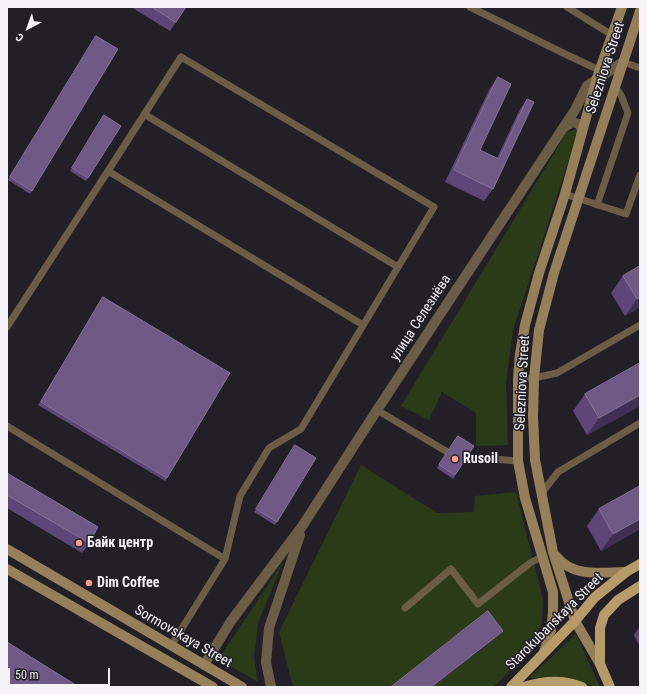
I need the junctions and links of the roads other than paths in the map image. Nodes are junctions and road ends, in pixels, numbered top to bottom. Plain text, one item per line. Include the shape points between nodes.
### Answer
1 (470, 7) edge
2 (567, 7) edge
3 (622, 7) edge
4 (640, 11) edge
5 (612, 35) junction
6 (622, 62) junction
7 (640, 68) edge
8 (599, 75) junction
9 (615, 87) junction
10 (144, 114) junction
11 (563, 128) junction
12 (581, 136) junction
13 (108, 171) junction
14 (640, 175) edge
15 (565, 194) junction
16 (578, 198) junction
17 (597, 205) junction
18 (398, 267) junction
19 (363, 325) junction
20 (640, 325) edge
21 (7, 327) edge
22 (534, 378) junction
23 (518, 379) junction
24 (377, 410) junction
25 (640, 423) edge
26 (7, 426) edge
27 (518, 461) junction
28 (541, 494) junction
29 (303, 525) junction
30 (7, 550) edge
31 (553, 552) junction
32 (543, 556) junction
33 (225, 559) junction
34 (640, 564) edge
35 (7, 569) edge
36 (626, 572) junction
37 (640, 586) edge
38 (405, 608) dead end
39 (575, 621) junction
40 (171, 646) junction
41 (544, 652) junction
42 (600, 664) junction
43 (204, 665) junction
44 (212, 687) edge
45 (242, 687) edge
46 (271, 687) edge
47 (511, 687) edge
48 (523, 687) edge
49 (582, 687) edge
50 (610, 687) edge

1 - 8 lane via 560,52
2 - 5 lane
3 - 5 main road, Selezniova Street
4 - 6 main road, Selezniova Street
5 - 8 main road, Selezniova Street
6 - 7 lane
6 - 8 street, улица Селезнёва
6 - 9 main road, Selezniova Street
8 - 11 street, улица Селезнёва via 587,86
8 - 12 main road, Selezniova Street
9 - 16 main road, Selezniova Street
9 - 17 lane via 628,113
10 - 13 lane
10 - 18 lane
10 - 18 lane via 181,57 434,207
11 - 12 street via 572,122 576,123 582,129
11 - 24 street, улица Селезнёва
12 - 15 main road, Selezniova Street
13 - 19 lane
13 - 21 lane
14 - 17 lane via 626,214
15 - 16 lane
15 - 23 main road, Selezniova Street via 525,325
16 - 17 lane
16 - 22 main road, Selezniova Street via 539,330
18 - 19 lane
19 - 33 lane via 301,428 269,448 240,496
20 - 22 lane via 557,373
22 - 23 lane
22 - 28 main road, Selezniova Street via 535,460
23 - 27 main road, Selezniova Street
24 - 27 lane via 454,456
24 - 29 street, улица Селезнёва
25 - 28 lane via 558,472
26 - 33 lane
27 - 32 main road, Selezniova Street via 525,498
28 - 31 main road, Selezniova Street
29 - 43 street via 231,621
29 - 46 street via 269,628 266,662
30 - 40 main road, Sormovskaya Street
31 - 36 main road via 564,565 583,573
31 - 39 main road, Selezniova Street
32 - 38 lane via 530,563 478,604 451,569
32 - 41 main road, Selezniova Street via 553,592 551,630
33 - 40 lane
34 - 36 main road, Starokubanskaya Street
35 - 44 main road, Sormovskaya Street
36 - 39 main road, Starokubanskaya Street via 596,597
37 - 42 main road, Starokubanskaya Street via 618,600 604,615 600,628
39 - 41 main road, Starokubanskaya Street
39 - 42 main road, Selezniova Street
40 - 43 main road, Sormovskaya Street
41 - 47 main road, Starokubanskaya Street
42 - 50 main road, Selezniova Street
43 - 45 main road, Sormovskaya Street
48 - 49 main road via 555,682

